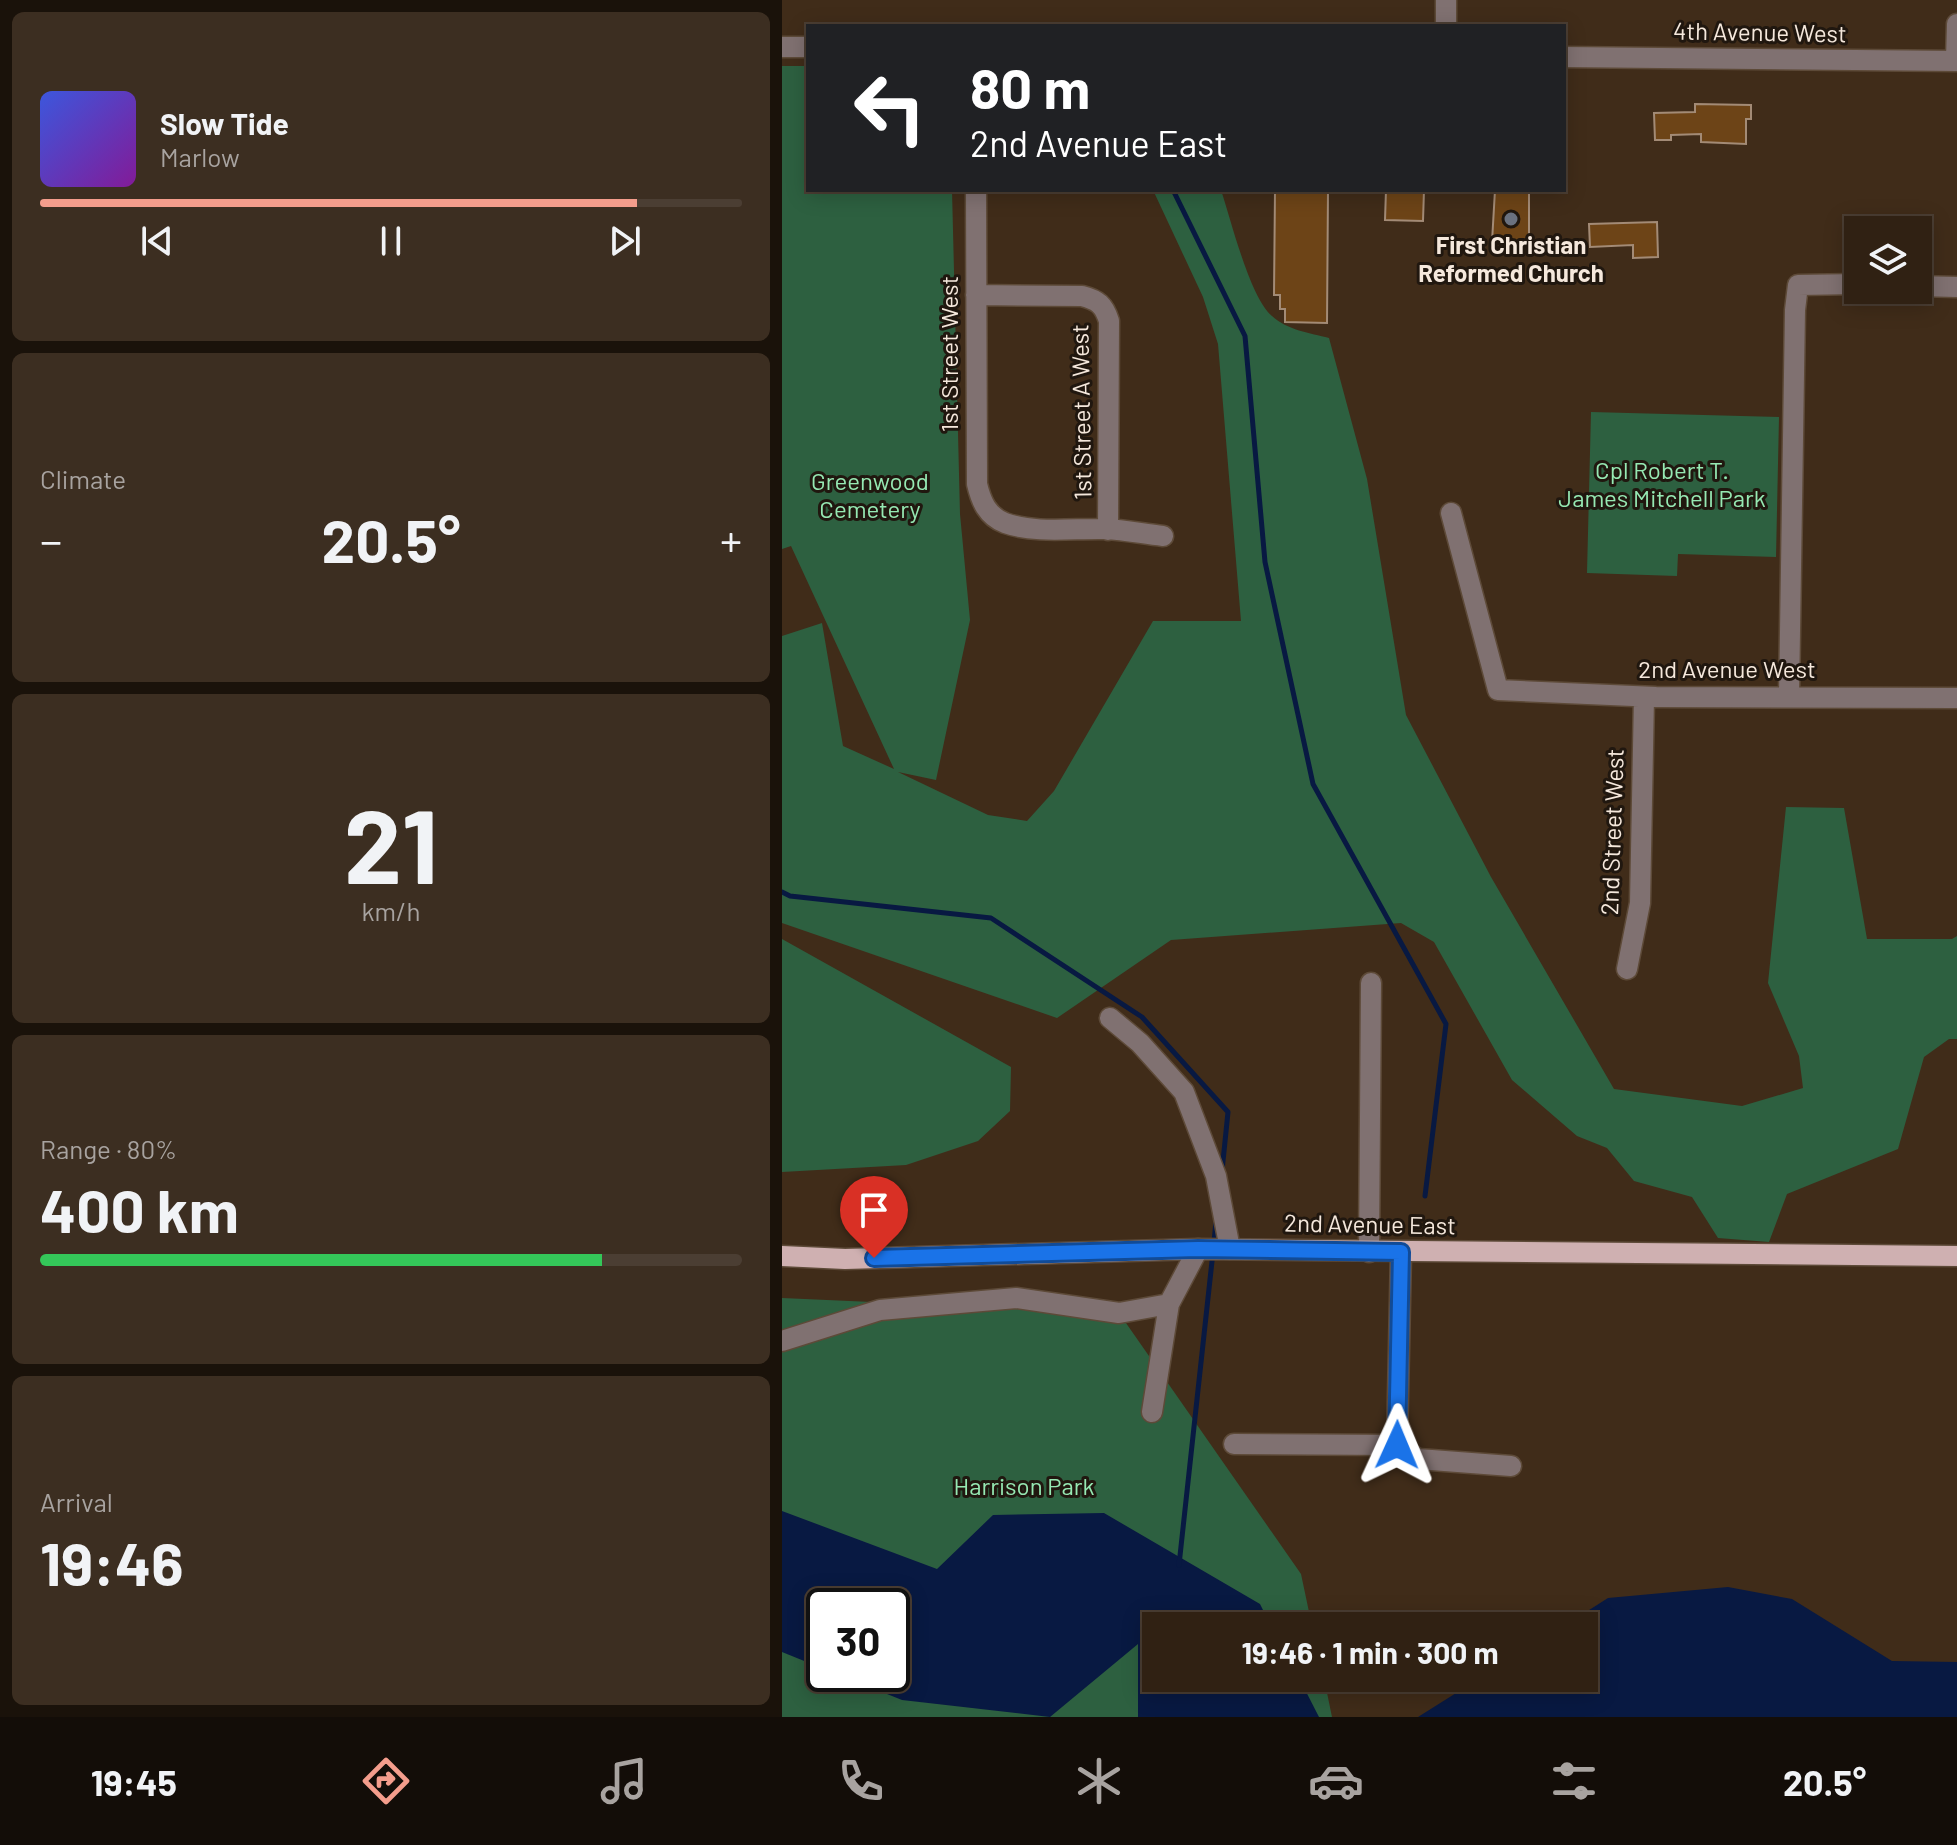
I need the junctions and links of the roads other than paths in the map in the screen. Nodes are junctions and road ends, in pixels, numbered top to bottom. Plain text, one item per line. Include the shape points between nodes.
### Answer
1 (1446, 0) edge
2 (1446, 24) edge
3 (1957, 24) edge
4 (782, 47) edge
5 (806, 47) edge
6 (1566, 57) edge
7 (1957, 61) edge
8 (976, 192) edge
9 (1844, 284) edge
10 (1932, 286) edge
11 (1957, 287) edge
12 (976, 295) junction
13 (1451, 513) dead end
14 (1108, 530) junction
15 (1163, 536) dead end
16 (1789, 696) junction
17 (1644, 697) junction
18 (1957, 698) edge
19 (1627, 969) dead end
20 (1371, 983) dead end
21 (1110, 1018) dead end
22 (1198, 1249) junction
23 (1230, 1249) junction
24 (1369, 1252) junction
25 (1401, 1252) junction
26 (782, 1256) edge
27 (1957, 1256) edge
28 (1169, 1304) junction
29 (782, 1341) edge
30 (1152, 1412) dead end
31 (1234, 1444) dead end
32 (1397, 1445) junction
33 (1511, 1466) dead end

1 - 2 street
3 - 7 street
4 - 5 street
6 - 7 street, 4th Avenue West
8 - 12 street, 1st Street West
9 - 16 street via 1798,285
10 - 11 street
12 - 14 street, 1st Street West via 981,502 1004,522
12 - 14 street, 1st Street A West via 1082,296 1105,307
13 - 17 street, 2nd Avenue West via 1498,690
14 - 15 street
16 - 17 street, 2nd Avenue West
16 - 18 street, 2nd Avenue West
17 - 19 street, 2nd Street West via 1640,903
20 - 24 street
21 - 23 street via 1184,1092 1216,1176
22 - 23 main road, 2nd Avenue East
22 - 26 main road, 2nd Avenue East via 845,1259
22 - 28 street
23 - 24 main road, 2nd Avenue East
24 - 25 main road, 2nd Avenue East
25 - 27 main road, 2nd Avenue East
25 - 32 street
28 - 29 street via 1119,1313 1016,1298 880,1310
28 - 30 street
31 - 32 street
32 - 33 street via 1418,1459

